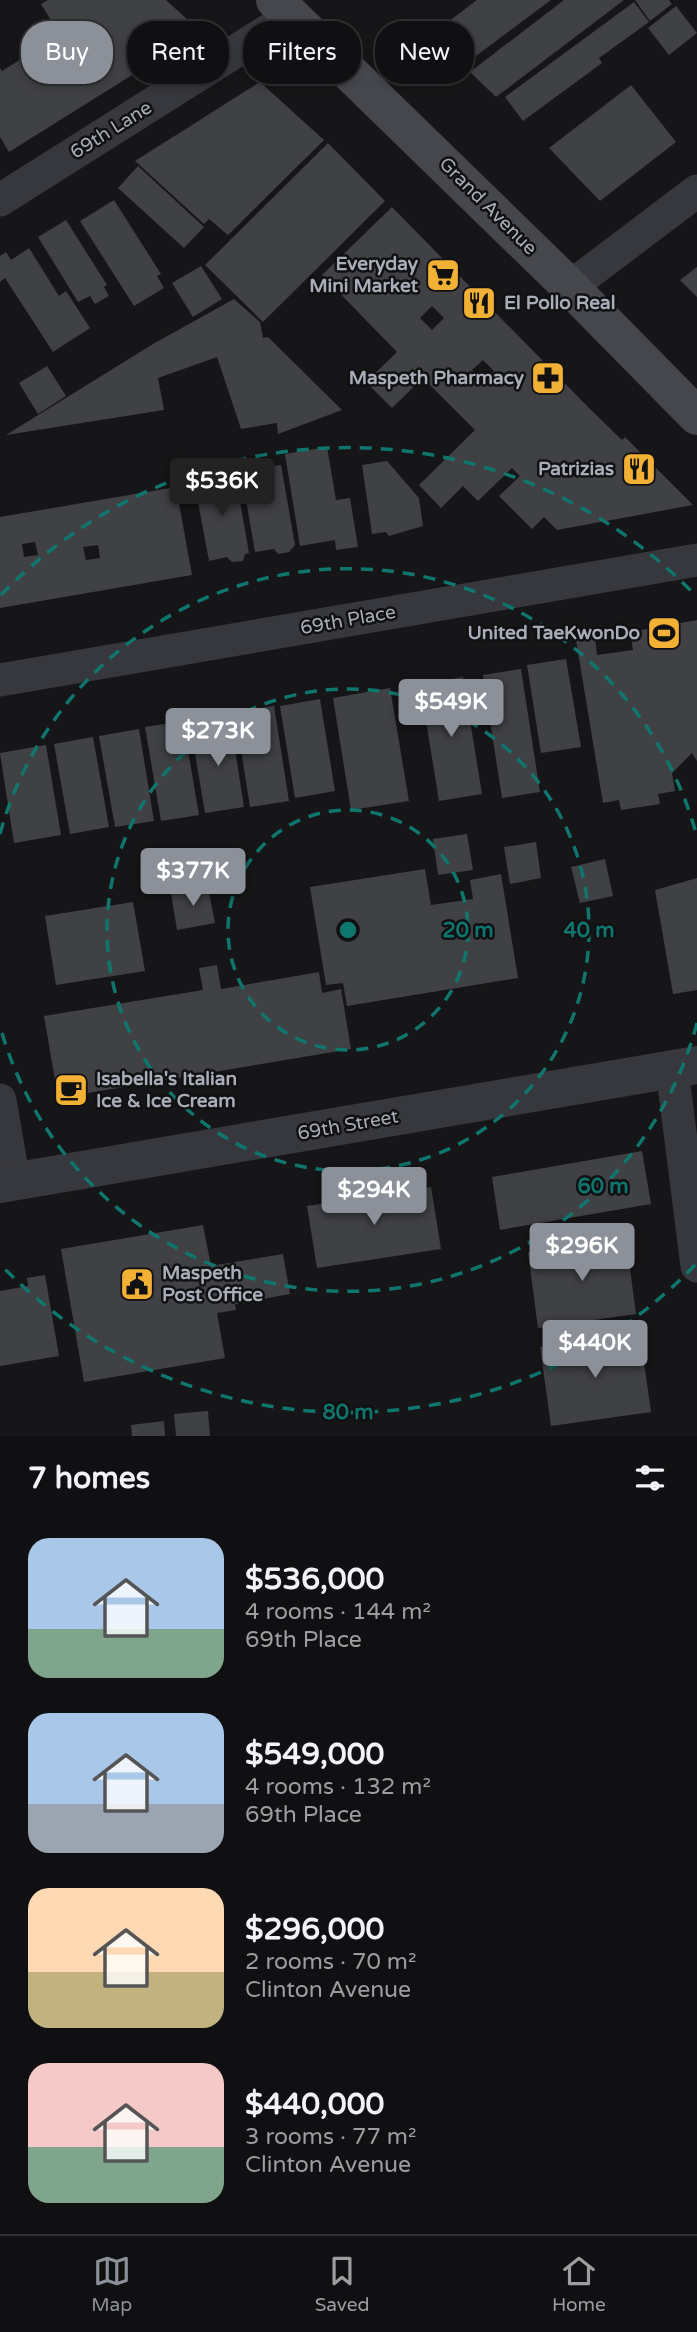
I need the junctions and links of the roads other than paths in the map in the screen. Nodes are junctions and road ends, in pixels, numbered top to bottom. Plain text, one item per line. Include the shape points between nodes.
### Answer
1 (284, 8) edge
2 (697, 191) edge
3 (0, 200) edge
4 (570, 286) junction
5 (697, 416) edge
6 (697, 560) edge
7 (0, 680) edge
8 (684, 1067) edge
9 (0, 1100) edge
10 (7, 1183) edge
11 (697, 1266) edge

1 - 3 street, 69th Lane
1 - 4 main road, Grand Avenue
2 - 4 street
4 - 5 main road, Grand Avenue
6 - 7 street, 69th Place
8 - 10 street, 69th Street
8 - 11 street
9 - 10 street

